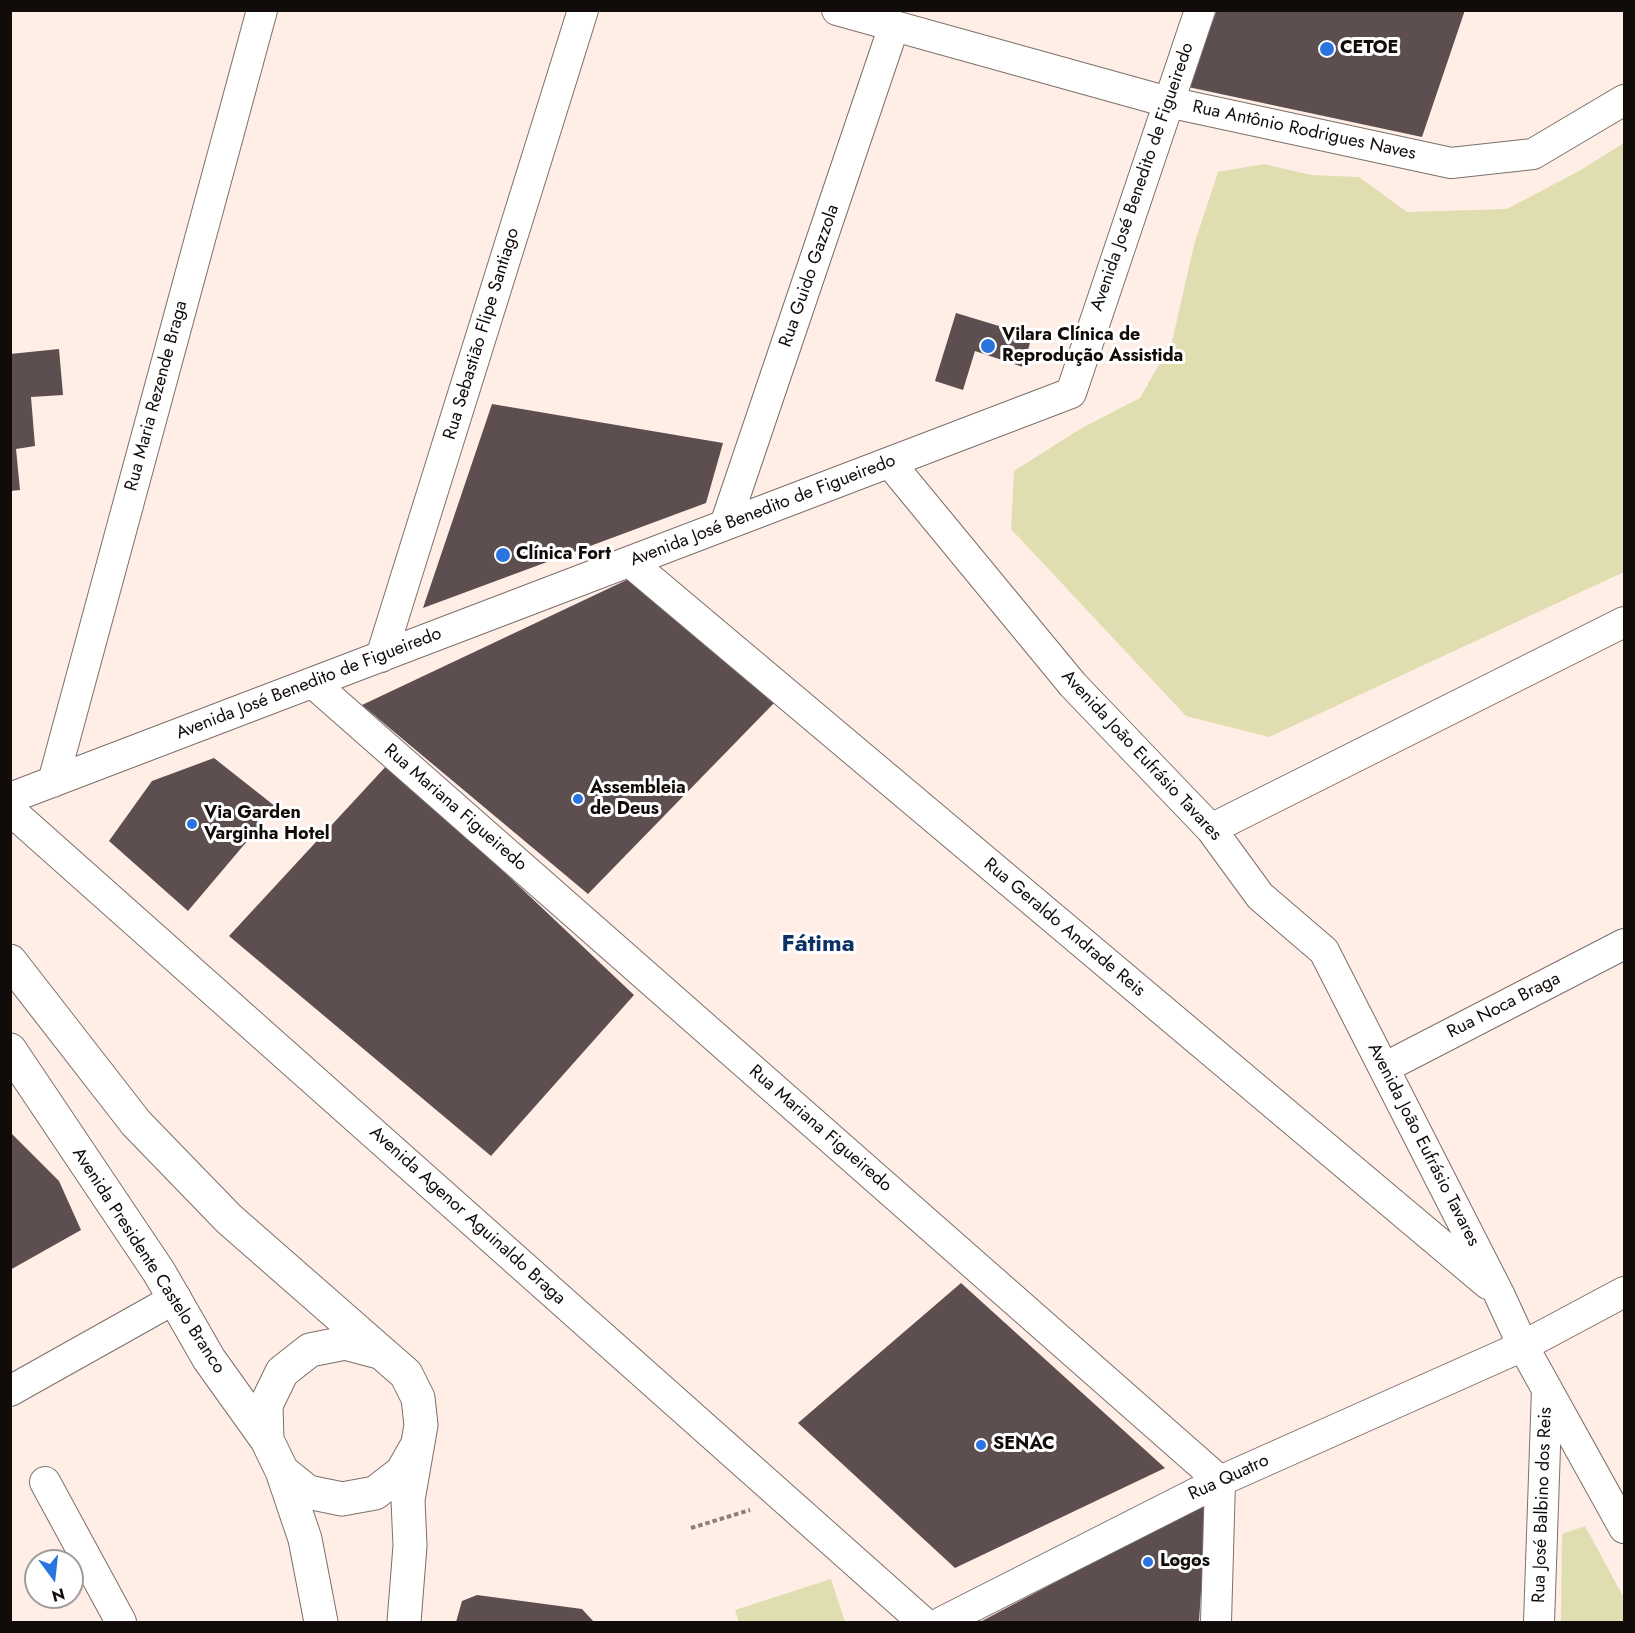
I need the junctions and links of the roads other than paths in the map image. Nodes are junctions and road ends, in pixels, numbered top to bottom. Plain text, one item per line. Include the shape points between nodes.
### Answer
1 (262, 10) edge
2 (583, 10) edge
3 (837, 10) edge
4 (1200, 10) edge
5 (894, 26) junction
6 (1624, 100) edge
7 (1168, 102) junction
8 (890, 463) junction
9 (725, 525) junction
10 (630, 562) junction
11 (1624, 622) edge
12 (381, 657) junction
13 (313, 683) junction
14 (53, 782) junction
15 (10, 798) edge
16 (10, 810) edge
17 (1211, 829) junction
18 (1624, 944) edge
19 (10, 961) edge
20 (10, 1050) edge
21 (1384, 1068) junction
22 (1624, 1292) edge
23 (1499, 1294) junction
24 (176, 1298) junction
25 (1523, 1346) junction
26 (380, 1352) junction
27 (1547, 1388) junction
28 (10, 1391) edge
29 (267, 1440) junction
30 (418, 1442) junction
31 (282, 1471) junction
32 (1220, 1481) junction
33 (45, 1482) dead end
34 (1624, 1528) edge
35 (121, 1623) edge
36 (321, 1623) edge
37 (404, 1623) edge
38 (923, 1623) edge
39 (942, 1623) edge
40 (1216, 1623) edge
41 (1539, 1623) edge

1 - 14 street, Rua Maria Rezende Braga
2 - 12 street, Rua Sebastião Flipe Santiago
3 - 5 street, Rua Antônio Rodrigues Naves
4 - 7 street, Avenida José Benedito de Figueiredo
5 - 7 street, Rua Antônio Rodrigues Naves
5 - 9 street, Rua Guido Gazzola
6 - 7 street, Rua Antônio Rodrigues Naves via 1533,154 1450,163
7 - 8 street, Avenida José Benedito de Figueiredo via 1071,393
8 - 9 street, Avenida José Benedito de Figueiredo
8 - 17 street, Avenida João Eufrásio Tavares via 1072,685
9 - 10 street, Avenida José Benedito de Figueiredo
10 - 12 street, Avenida José Benedito de Figueiredo
10 - 23 street, Rua Geraldo Andrade Reis
11 - 17 street
12 - 13 street, Avenida José Benedito de Figueiredo
13 - 14 street, Avenida José Benedito de Figueiredo
13 - 32 street, Rua Mariana Figueiredo
14 - 15 street, Avenida José Benedito de Figueiredo
16 - 38 street, Avenida Agenor Aguinaldo Braga
17 - 21 street, Avenida João Eufrásio Tavares via 1260,896 1324,951
18 - 21 street, Rua Noca Braga
19 - 26 main road, Avenida Presidente Castelo Branco via 136,1123 229,1219
20 - 24 main road, Avenida Presidente Castelo Branco
21 - 23 street, Avenida João Eufrásio Tavares
22 - 25 street, Rua Quatro
23 - 25 street, Avenida João Eufrásio Tavares
24 - 28 street
24 - 29 main road, Avenida Presidente Castelo Branco via 209,1359
25 - 27 street, Avenida João Eufrásio Tavares
25 - 32 street, Rua Quatro
26 - 29 main road, Avenida Presidente Castelo Branco via 345,1343 310,1350 282,1372 266,1405
26 - 30 main road, Avenida Presidente Castelo Branco via 406,1374 418,1398 422,1425
27 - 34 street, Avenida João Eufrásio Tavares
27 - 41 street, Rua José Balbino dos Reis
29 - 31 main road, Avenida Presidente Castelo Branco
30 - 31 main road, Avenida Presidente Castelo Branco via 402,1472 375,1493 342,1499 308,1492
30 - 37 main road, Avenida Presidente Castelo Branco via 408,1500 410,1546
31 - 36 main road, Avenida Presidente Castelo Branco via 305,1539
32 - 39 street, Rua Quatro
32 - 40 street
33 - 35 street

